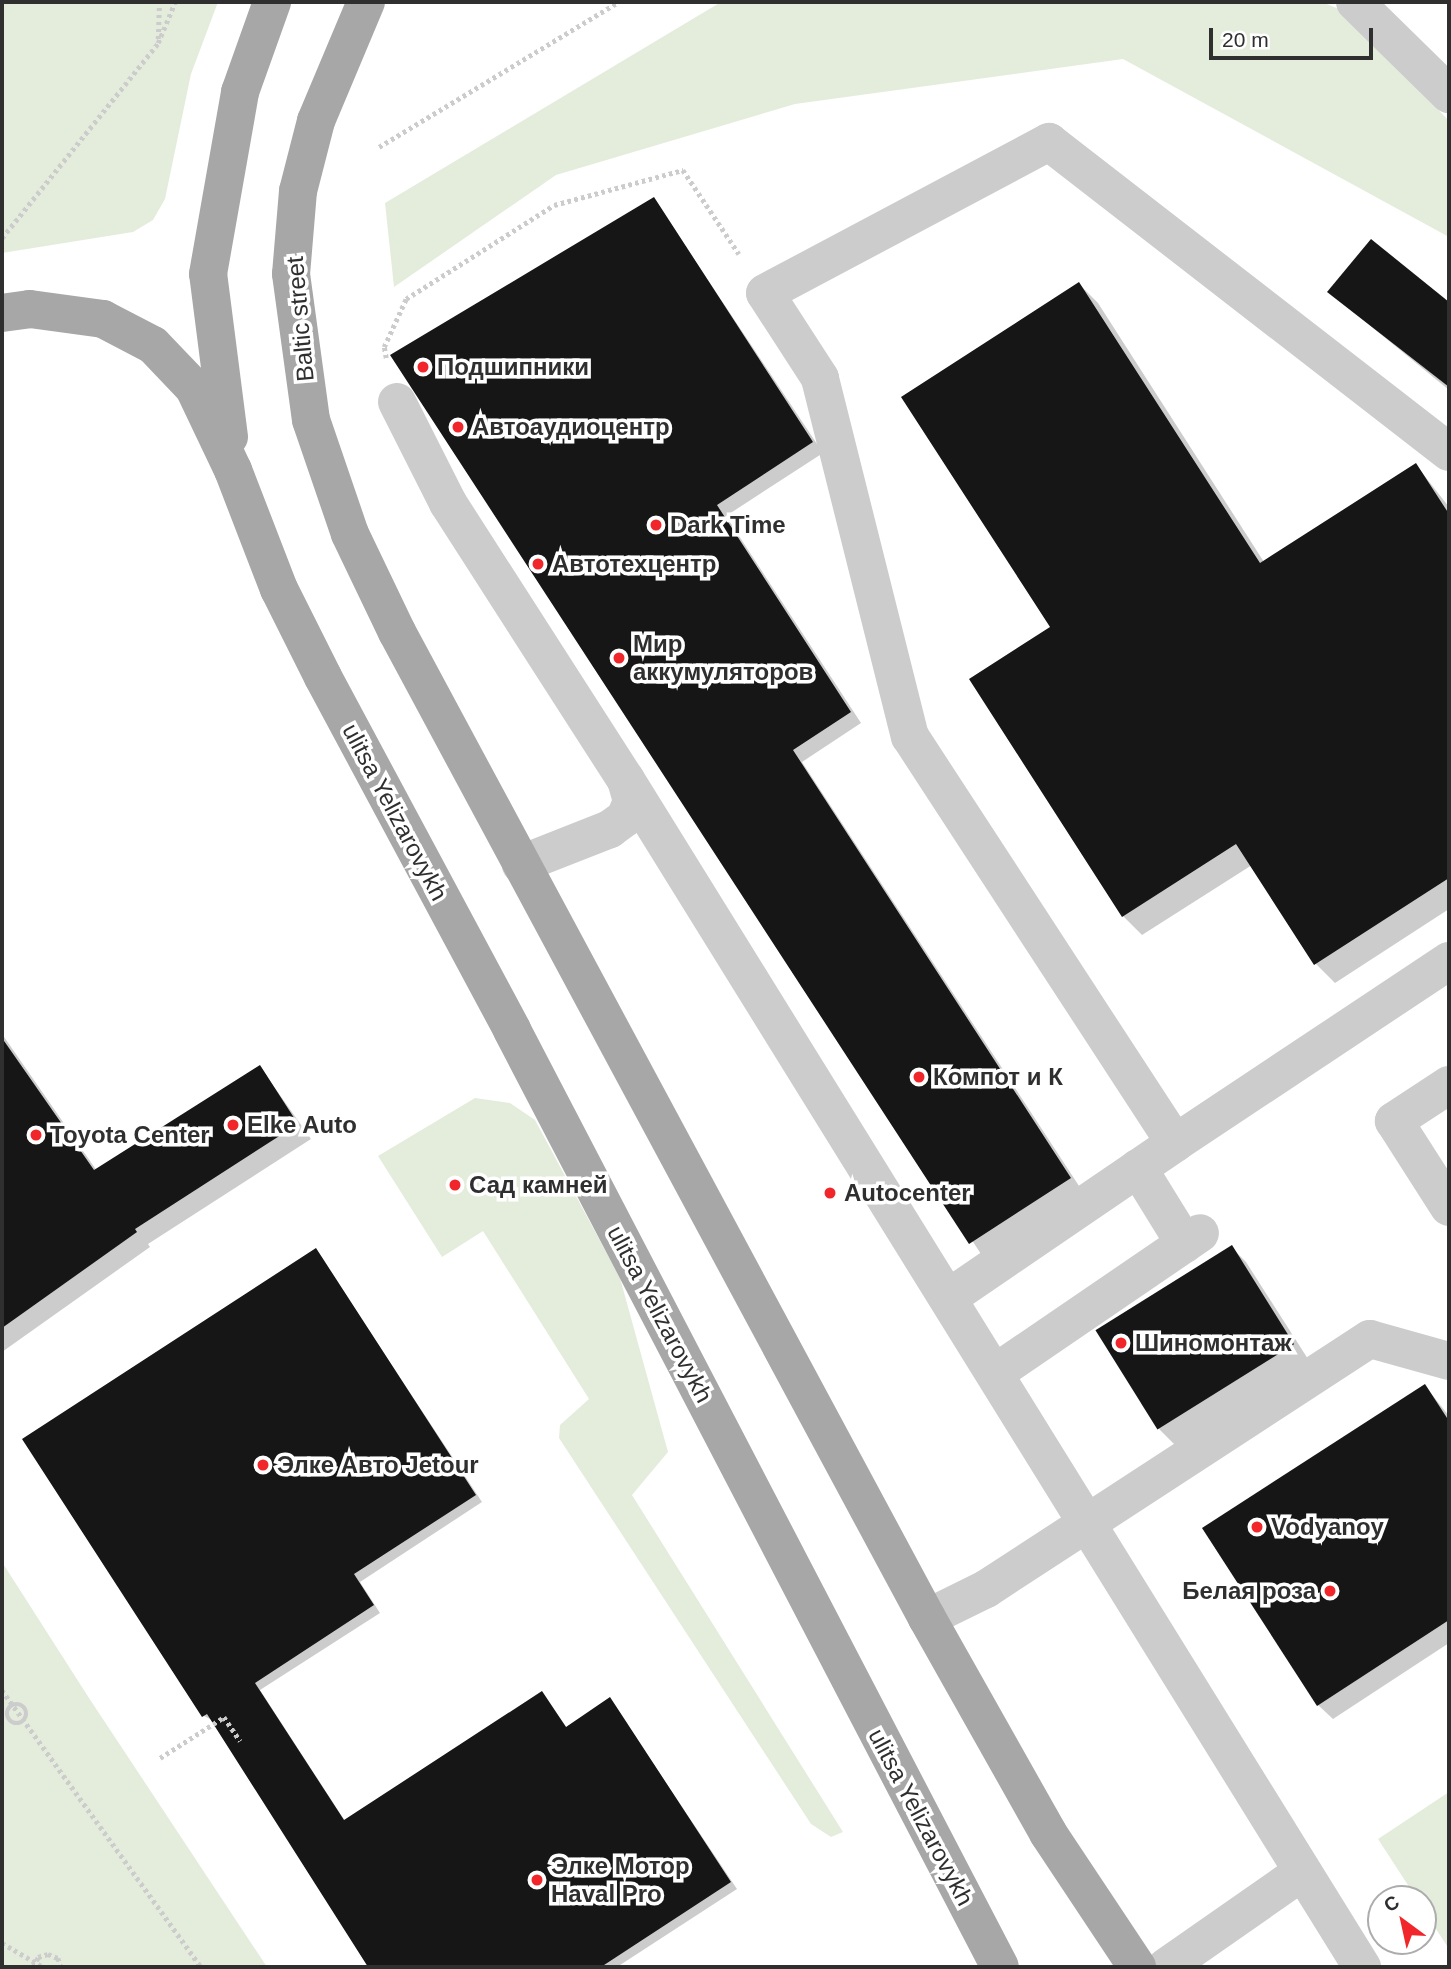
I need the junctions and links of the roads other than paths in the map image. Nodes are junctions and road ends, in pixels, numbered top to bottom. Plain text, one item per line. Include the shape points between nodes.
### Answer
1 (272, 2) edge
2 (366, 2) edge
3 (1355, 2) edge
4 (1449, 94) edge
5 (2, 313) edge
6 (397, 402) road end
7 (1449, 452) edge
8 (233, 470) junction
9 (626, 780) junction
10 (521, 864) junction
11 (1449, 961) edge
12 (1449, 1085) edge
13 (1175, 1143) junction
14 (1138, 1168) junction
15 (1449, 1207) edge
16 (948, 1298) junction
17 (1449, 1361) edge
18 (995, 1373) junction
19 (1087, 1523) junction
20 (927, 1618) junction
21 (1302, 1872) junction
22 (1000, 1967) edge
23 (1137, 1967) edge
24 (1166, 1967) edge
25 (1362, 1967) edge

1 - 8 main road via 240,92 208,274
2 - 10 main road, Baltic street via 316,121 298,191 291,274 311,420 350,534
3 - 4 lane
5 - 8 main road via 30,309 103,319 153,345 194,388
6 - 9 lane via 448,503
7 - 13 lane via 1049,142 765,293 820,378 910,737
8 - 22 main road, ulitsa Yelizarovykh via 279,589 323,677
9 - 10 lane via 632,801 625,818 576,846
9 - 16 lane
10 - 20 main road
11 - 13 lane
12 - 15 lane via 1394,1121
13 - 14 lane
14 - 16 lane
14 - 18 lane via 1193,1238
16 - 18 lane
17 - 19 lane via 1370,1339
18 - 19 lane
19 - 20 lane via 986,1589
19 - 21 lane
20 - 23 main road via 1048,1833
21 - 24 lane
21 - 25 lane

